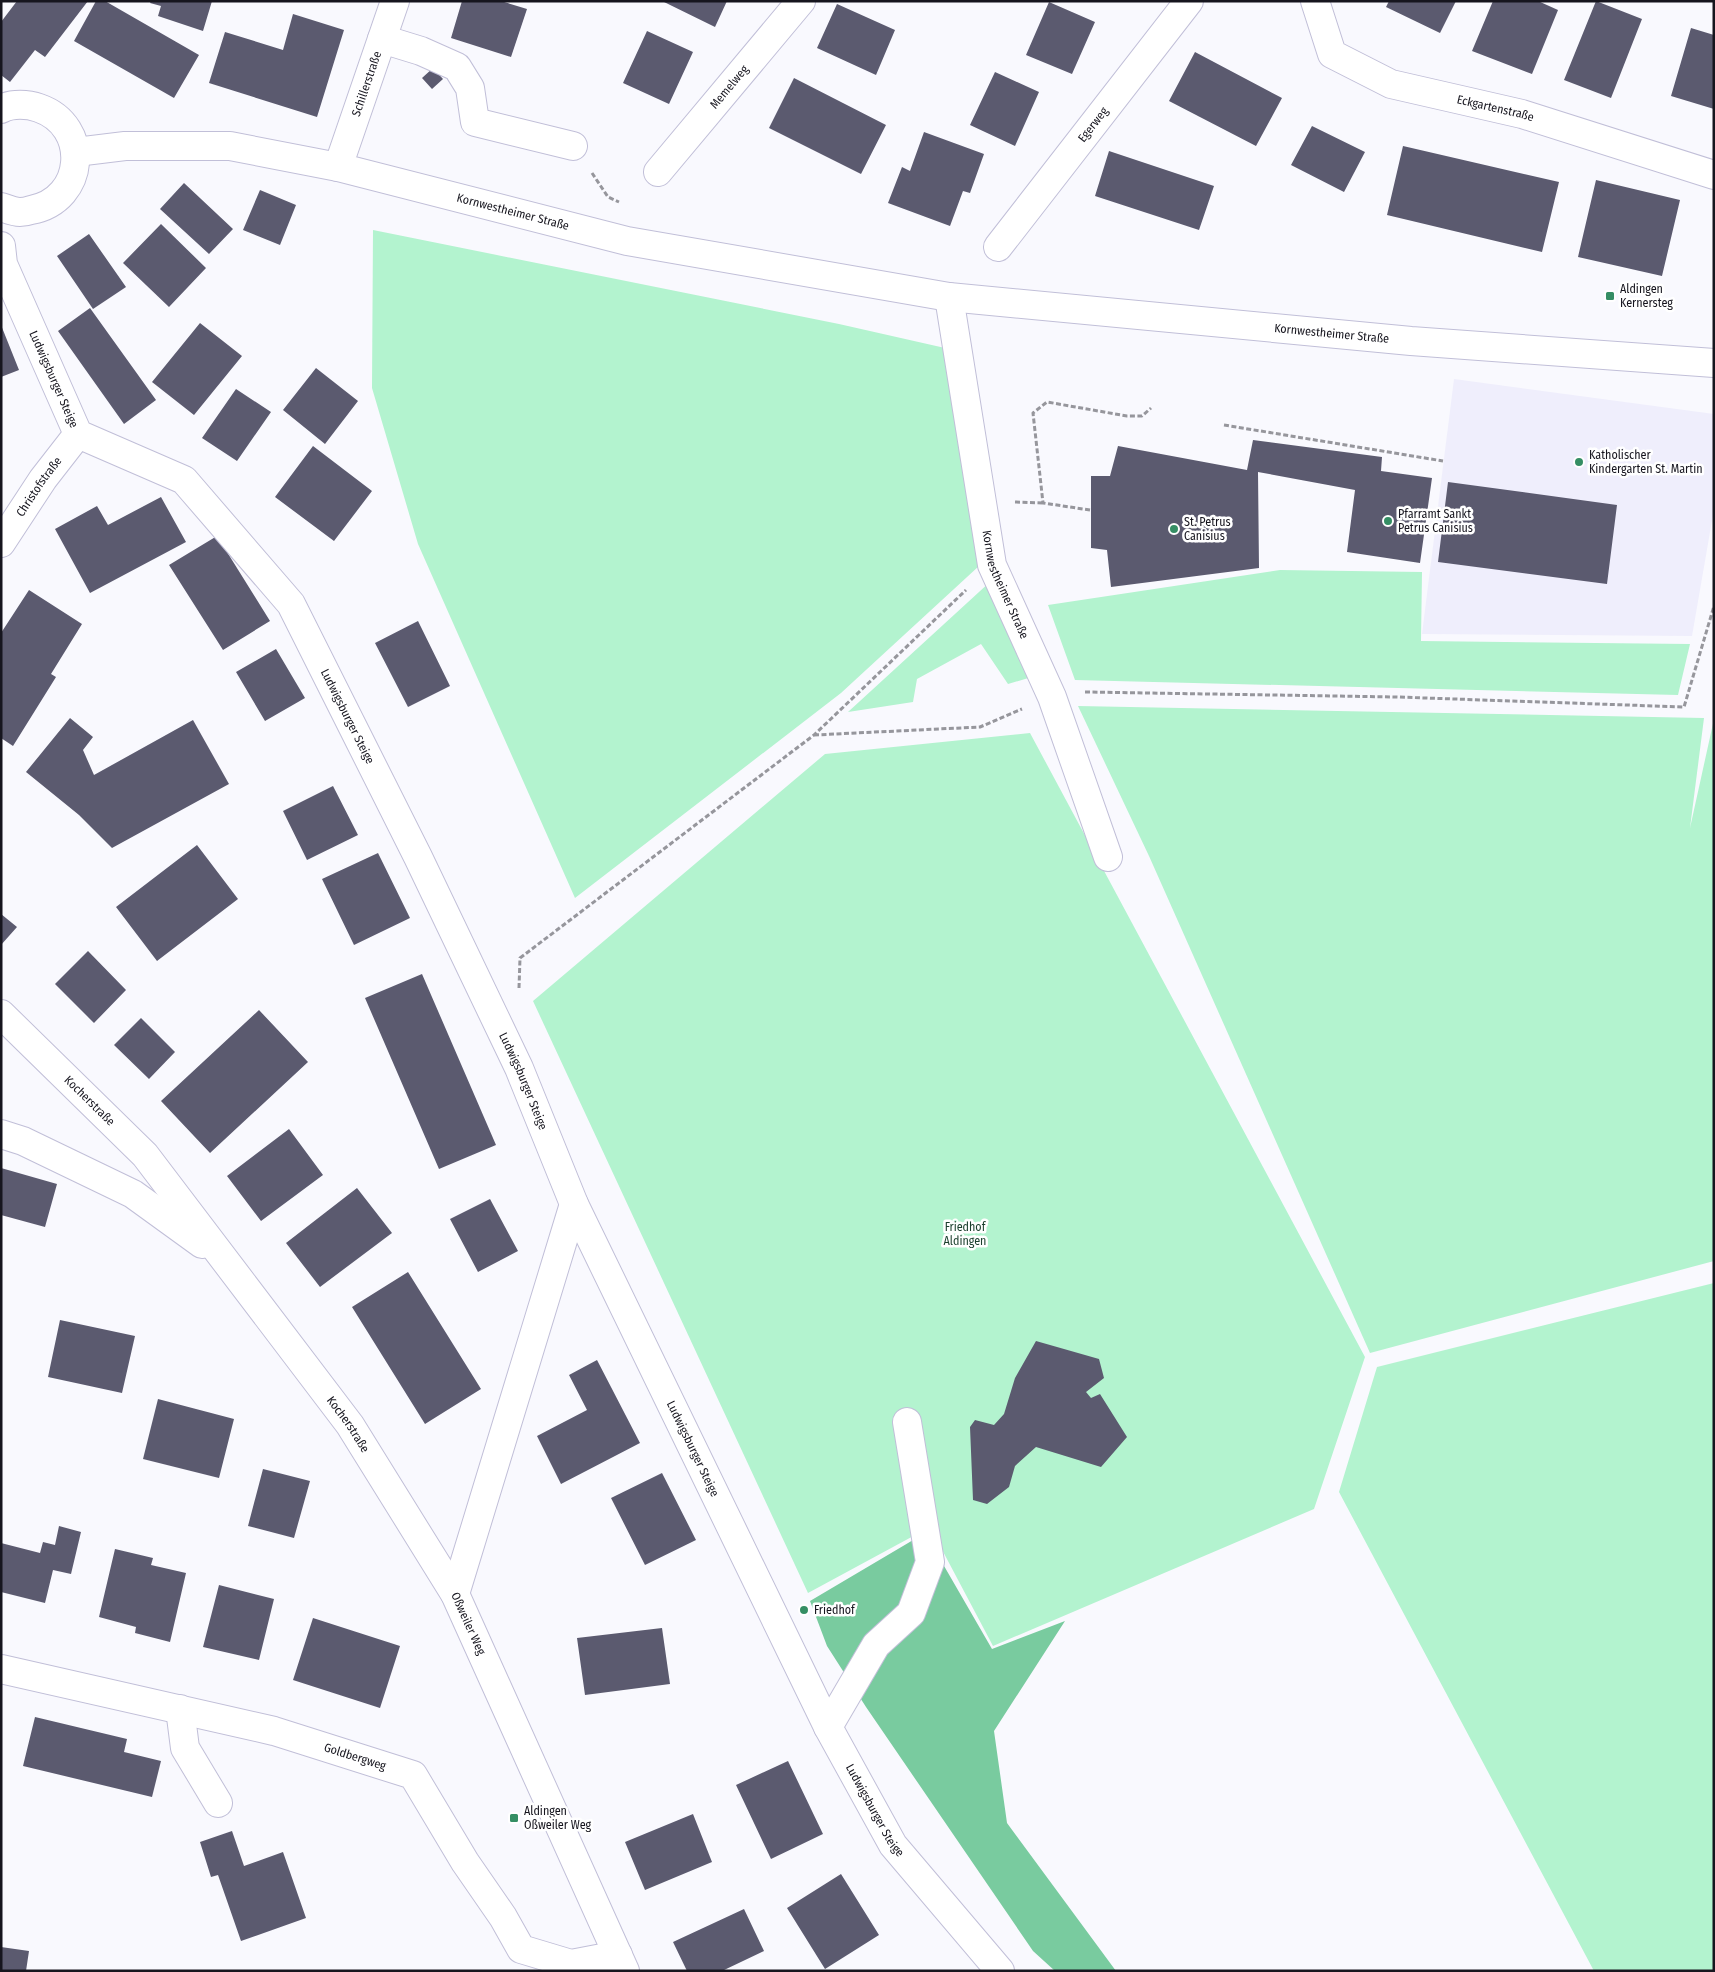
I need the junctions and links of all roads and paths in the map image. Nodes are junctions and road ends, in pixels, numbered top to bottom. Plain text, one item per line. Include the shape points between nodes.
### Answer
1 (395, 1) edge
2 (801, 1) edge
3 (1189, 1) edge
4 (1315, 1) edge
5 (382, 39) junction
6 (1, 109) edge
7 (573, 146) dead end
8 (76, 152) junction
9 (338, 167) junction
10 (658, 172) dead end
11 (1714, 175) edge
12 (1, 208) edge
13 (1, 246) edge
14 (998, 247) dead end
15 (949, 298) junction
16 (1714, 363) edge
17 (1151, 408) dead end
18 (1224, 425) dead end
19 (78, 434) junction
20 (1443, 461) dead end
21 (1090, 510) dead end
22 (1, 543) edge
23 (992, 565) junction
24 (1714, 606) edge
25 (1052, 697) junction
26 (814, 735) junction
27 (1108, 857) dead end
28 (519, 988) dead end
29 (1, 1014) edge
30 (1, 1134) edge
31 (574, 1204) junction
32 (228, 1263) junction
33 (907, 1422) dead end
34 (456, 1594) junction
35 (1, 1669) edge
36 (180, 1710) junction
37 (828, 1727) junction
38 (218, 1803) dead end
39 (621, 1963) edge
40 (1000, 1971) edge

1 - 5 street, Schillerstraße
2 - 10 street, Memelweg
3 - 14 street, Egerweg
4 - 11 street, Eckgartenstraße via 1332,54 1390,84 1522,114
5 - 7 street via 457,67 470,88 475,122
5 - 9 street, Schillerstraße
6 - 8 street via 28,104 51,112 68,129
8 - 9 street, Kornwestheimer Straße via 125,146 230,146
8 - 12 street via 74,175 62,195 43,208 20,212
9 - 15 street, Kornwestheimer Straße via 628,241
13 - 19 street, Ludwigsburger Steige via 3,264
15 - 16 street, Kornwestheimer Straße via 1411,341
15 - 23 street, Kornwestheimer Straße
17 - 21 path via 1142,416 1126,416 1047,402 1033,414 1043,503
18 - 20 path
19 - 22 street, Christofstraße via 43,479
19 - 31 street, Ludwigsburger Steige via 184,480 291,604 414,848 515,1060
23 - 25 street, Kornwestheimer Straße
23 - 26 path
24 - 25 path via 1684,707 1347,696 1069,692
25 - 26 path via 980,727
25 - 27 street, Kornwestheimer Straße
26 - 28 path via 520,958
29 - 32 street, Kocherstraße via 145,1155
30 - 32 street, Kocherstraße via 23,1141 133,1194
31 - 34 street, Oßweiler Weg
31 - 37 street, Ludwigsburger Steige
32 - 34 street, Kocherstraße via 350,1424
33 - 37 street via 930,1562 911,1613 876,1645
34 - 39 street, Oßweiler Weg
35 - 36 street, Goldbergweg
36 - 38 street via 185,1748
36 - 39 street, Goldbergweg via 274,1730 412,1775 521,1949 571,1964
37 - 40 street, Ludwigsburger Steige via 893,1845

